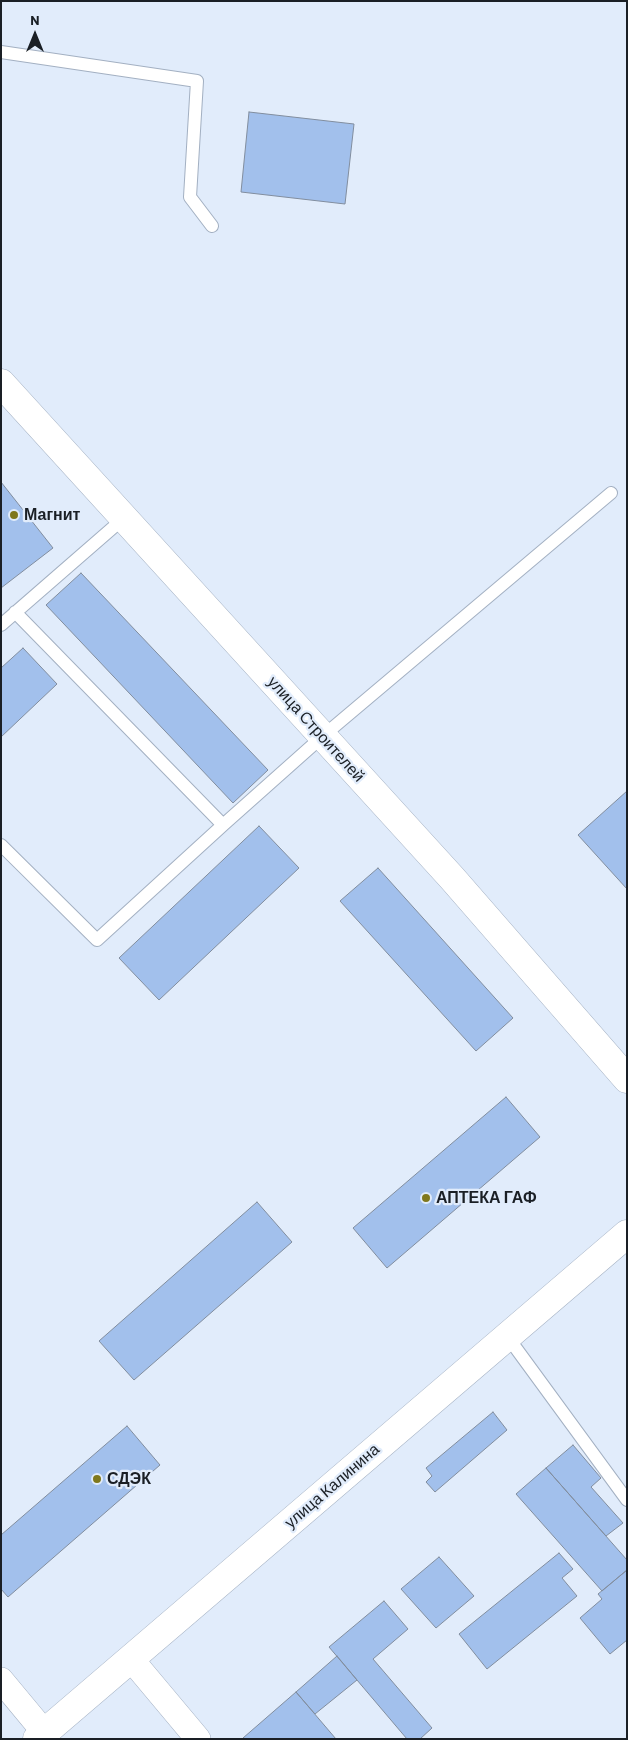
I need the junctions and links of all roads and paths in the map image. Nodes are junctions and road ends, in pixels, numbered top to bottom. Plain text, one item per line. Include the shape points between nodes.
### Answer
1 (1, 52) edge
2 (212, 226) dead end
3 (1, 383) edge
4 (611, 493) dead end
5 (124, 518) junction
6 (15, 612) junction
7 (1, 625) edge
8 (322, 736) junction
9 (223, 826) junction
10 (1, 845) edge
11 (627, 1079) edge
12 (627, 1234) edge
13 (507, 1336) junction
14 (627, 1500) edge
15 (131, 1659) junction
16 (1, 1680) edge
17 (41, 1736) edge
18 (198, 1739) edge

1 - 2 lane via 196,81 190,197
3 - 5 main road, улица Строителей
4 - 8 lane
5 - 6 lane
5 - 8 main road, улица Строителей
6 - 7 lane
6 - 9 lane
8 - 9 lane
8 - 11 main road, улица Строителей via 452,878
9 - 10 lane via 96,940
12 - 13 main road, улица Калинина
13 - 14 lane
13 - 15 main road, улица Калинина
15 - 17 main road, улица Калинина
15 - 18 street
16 - 17 street

